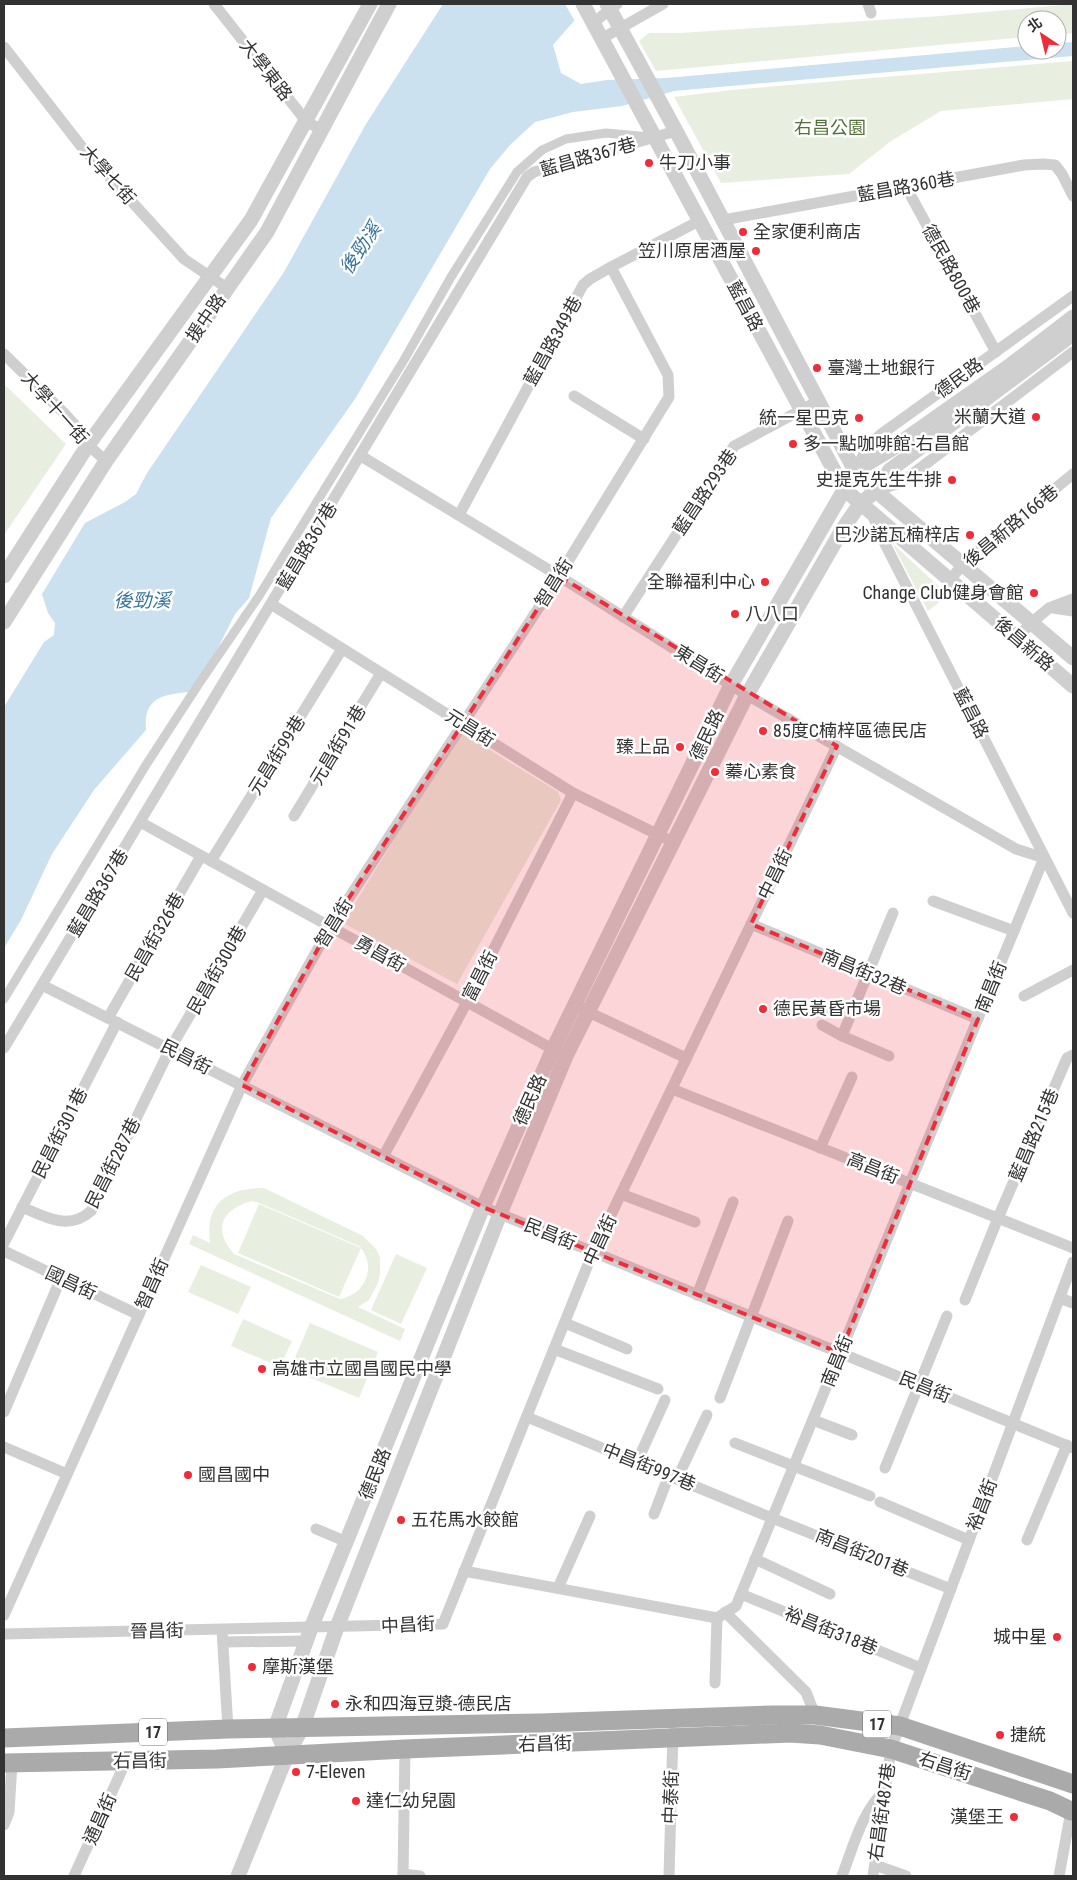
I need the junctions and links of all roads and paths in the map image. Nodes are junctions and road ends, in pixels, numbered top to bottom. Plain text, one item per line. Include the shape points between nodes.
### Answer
1 (214, 4) edge
2 (370, 4) edge
3 (389, 4) edge
4 (663, 4) edge
5 (611, 6) edge
6 (588, 14) edge
7 (620, 28) junction
8 (602, 39) junction
9 (4, 47) edge
10 (306, 121) junction
11 (323, 131) junction
12 (676, 131) junction
13 (654, 137) junction
14 (906, 187) junction
15 (1073, 196) edge
16 (723, 220) junction
17 (699, 221) junction
18 (611, 267) junction
19 (210, 276) junction
20 (227, 288) junction
21 (1073, 296) edge
22 (1073, 317) edge
23 (1073, 334) edge
24 (996, 352) junction
25 (1073, 352) edge
26 (4, 354) edge
27 (574, 396) dead end
28 (818, 401) junction
29 (801, 410) junction
30 (644, 439) junction
31 (88, 445) junction
32 (361, 456) junction
33 (106, 461) junction
34 (855, 471) junction
35 (1073, 474) edge
36 (844, 489) junction
37 (876, 491) junction
38 (866, 508) junction
39 (459, 514) junction
40 (963, 564) junction
41 (4, 576) edge
42 (559, 576) junction
43 (950, 580) junction
44 (1073, 599) edge
45 (271, 604) junction
46 (1049, 608) junction
47 (1073, 610) edge
48 (623, 617) junction
49 (4, 622) edge
50 (1031, 623) junction
51 (1017, 638) junction
52 (342, 649) junction
53 (1073, 658) edge
54 (381, 673) junction
55 (731, 685) junction
56 (1073, 686) edge
57 (747, 695) junction
58 (464, 724) junction
59 (837, 746) junction
60 (573, 793) junction
61 (294, 816) dead end
62 (140, 822) junction
63 (658, 834) junction
64 (673, 842) junction
65 (1044, 858) junction
66 (206, 859) junction
67 (263, 890) junction
68 (933, 901) dead end
69 (893, 913) dead end
70 (1073, 913) edge
71 (751, 924) junction
72 (330, 927) junction
73 (1014, 931) junction
74 (1073, 970) edge
75 (869, 974) junction
76 (42, 985) junction
77 (1024, 996) dead end
78 (4, 999) edge
79 (467, 1002) junction
80 (574, 1006) junction
81 (588, 1012) junction
82 (112, 1020) junction
83 (978, 1020) junction
84 (822, 1025) dead end
85 (842, 1036) junction
86 (4, 1048) edge
87 (170, 1049) junction
88 (553, 1049) junction
89 (1073, 1055) edge
90 (566, 1056) junction
91 (890, 1056) dead end
92 (686, 1058) junction
93 (852, 1077) dead end
94 (242, 1086) junction
95 (672, 1089) junction
96 (820, 1148) junction
97 (383, 1157) junction
98 (910, 1183) junction
99 (621, 1194) junction
100 (734, 1202) dead end
101 (22, 1207) junction
102 (483, 1208) junction
103 (500, 1214) junction
104 (998, 1218) junction
105 (788, 1221) dead end
106 (695, 1222) dead end
107 (4, 1243) edge
108 (1073, 1248) edge
109 (4, 1251) edge
110 (594, 1252) junction
111 (1073, 1262) edge
112 (61, 1278) junction
113 (697, 1295) junction
114 (1060, 1298) junction
115 (965, 1300) dead end
116 (1073, 1303) edge
117 (138, 1315) junction
118 (750, 1316) junction
119 (947, 1316) dead end
120 (565, 1323) junction
121 (554, 1349) junction
122 (627, 1350) dead end
123 (840, 1353) junction
124 (919, 1385) junction
125 (658, 1389) dead end
126 (720, 1398) dead end
127 (665, 1400) dead end
128 (4, 1412) edge
129 (707, 1415) dead end
130 (527, 1417) junction
131 (813, 1420) junction
132 (1013, 1423) junction
133 (852, 1435) dead end
134 (735, 1443) dead end
135 (1070, 1446) edge
136 (4, 1447) edge
137 (637, 1462) junction
138 (794, 1466) junction
139 (885, 1468) dead end
140 (67, 1474) junction
141 (673, 1477) junction
142 (654, 1514) dead end
143 (590, 1516) dead end
144 (772, 1518) junction
145 (316, 1529) dead end
146 (969, 1540) junction
147 (1027, 1540) dead end
148 (347, 1542) junction
149 (756, 1559) junction
150 (464, 1571) junction
151 (558, 1588) junction
152 (951, 1589) junction
153 (741, 1594) junction
154 (830, 1594) dead end
155 (4, 1615) edge
156 (721, 1615) junction
157 (337, 1627) junction
158 (222, 1630) junction
159 (4, 1634) edge
160 (309, 1634) junction
161 (223, 1642) junction
162 (922, 1668) junction
163 (715, 1683) dead end
164 (815, 1716) junction
165 (672, 1718) junction
166 (900, 1726) junction
167 (274, 1728) junction
168 (302, 1728) junction
169 (228, 1729) junction
170 (4, 1738) edge
171 (673, 1739) junction
172 (405, 1749) junction
173 (891, 1749) junction
174 (288, 1755) junction
175 (126, 1761) junction
176 (8, 1763) edge
177 (1073, 1784) edge
178 (886, 1789) junction
179 (1073, 1809) edge
180 (4, 1826) edge
181 (874, 1871) edge
182 (403, 1875) edge
183 (74, 1876) edge
184 (238, 1876) edge
185 (420, 1876) edge
186 (669, 1876) edge
187 (842, 1876) edge
188 (906, 1876) edge
189 (1059, 1876) edge

1 - 10 street, 大學東路
2 - 10 street, 援中路
3 - 11 street, 援中路
4 - 7 street
5 - 6 street
5 - 7 street
6 - 8 street
7 - 8 street
7 - 12 street, 藍昌路
8 - 13 street, 藍昌路
9 - 19 street, 大學七街 via 81,146 184,259
10 - 11 street, 大學東路
10 - 19 street, 援中路 via 251,220
11 - 20 street, 援中路 via 267,232
12 - 13 street, 藍昌路367巷
12 - 16 street, 藍昌路
13 - 17 street, 藍昌路
13 - 32 street, 藍昌路367巷 via 534,172 527,177
13 - 78 street via 606,133 566,139 542,150 517,172 450,277 404,360 259,596 146,765
14 - 15 street, 藍昌路360巷 via 1043,164 1055,165
14 - 16 street, 藍昌路360巷
14 - 24 street, 德民路800巷
16 - 17 street
16 - 28 street, 藍昌路
17 - 18 street, 藍昌路349巷
17 - 29 street, 藍昌路
18 - 30 street, 智昌街 via 668,375 669,397
18 - 39 street, 藍昌路349巷 via 583,285
19 - 20 street, 大學七街
19 - 31 street, 援中路
20 - 33 street, 援中路
21 - 24 street, 德民路
22 - 34 street, 德民路 via 1008,367
23 - 37 street, 德民路 via 890,470
24 - 34 street, 德民路 via 880,435 868,446
25 - 37 street, 德民路 via 902,482
26 - 31 street, 大學十一街 via 74,424
27 - 30 street
28 - 29 street, 藍昌路293巷
28 - 34 street, 藍昌路
29 - 36 street, 藍昌路
29 - 48 street, 藍昌路293巷 via 734,446
30 - 42 street, 智昌街
31 - 33 street, 大學十一街
31 - 41 street, 援中路
32 - 39 street, 東昌街
32 - 45 street, 藍昌路367巷
33 - 49 street, 援中路
34 - 36 street, 德民路
34 - 37 street, 藍昌路
35 - 40 street, 後昌新路166巷
36 - 38 street, 藍昌路
36 - 55 street, 德民路
37 - 38 street, 德民路
37 - 40 street, 後昌新路
38 - 43 street, 後昌新路
38 - 57 street, 德民路 via 834,544
38 - 65 street, 藍昌路
39 - 42 street, 東昌街
40 - 43 street, 後昌新路166巷
40 - 50 street, 後昌新路
42 - 48 street, 東昌街
42 - 58 street, 智昌街
43 - 51 street, 後昌新路
44 - 46 street
45 - 52 street, 元昌街
45 - 62 street, 藍昌路367巷
46 - 47 street
46 - 50 street
48 - 55 street, 東昌街
50 - 51 street
50 - 53 street, 後昌新路
51 - 56 street, 後昌新路
52 - 54 street, 元昌街
52 - 66 street, 元昌街99巷
54 - 58 street, 元昌街
54 - 61 street, 元昌街91巷
55 - 57 street, 東昌街
55 - 63 street, 德民路
57 - 59 street, 東昌街
57 - 64 street, 德民路
58 - 60 street, 元昌街
58 - 72 street, 智昌街
59 - 65 street, 東昌街 via 1016,849
59 - 71 street, 中昌街
60 - 63 street, 元昌街
60 - 79 street, 富昌街
62 - 66 street, 勇昌街
62 - 76 street, 藍昌路367巷
63 - 64 street, 元昌街
63 - 80 street, 德民路
64 - 81 street, 德民路
65 - 70 street, 藍昌路
65 - 73 street, 南昌街
66 - 67 street, 勇昌街
66 - 82 street, 民昌街326巷
67 - 72 street, 勇昌街
67 - 87 street, 民昌街300巷
68 - 73 street
69 - 75 street
71 - 75 street, 南昌街32巷
71 - 92 street, 中昌街
72 - 79 street, 勇昌街
72 - 94 street, 智昌街
73 - 83 street, 南昌街
74 - 77 street
75 - 83 street, 南昌街32巷
75 - 85 street
76 - 82 street, 民昌街
76 - 86 street, 藍昌路367巷
79 - 88 street, 勇昌街
79 - 97 street, 富昌街
80 - 81 street
80 - 88 street, 德民路
81 - 90 street, 德民路
81 - 92 street
82 - 87 street, 民昌街
82 - 101 street, 民昌街301巷
83 - 98 street, 南昌街
84 - 85 street
85 - 91 street
87 - 94 street, 民昌街
87 - 101 street, 民昌街287巷 via 91,1211 77,1221 68,1222 44,1217
88 - 90 street, 勇昌街
88 - 102 street, 德民路
89 - 104 street, 藍昌路215巷 via 1067,1058
90 - 103 street, 德民路
92 - 95 street, 中昌街
93 - 96 street
94 - 97 street, 民昌街
94 - 117 street, 智昌街
95 - 96 street, 高昌街
95 - 99 street, 中昌街
96 - 98 street, 高昌街
97 - 102 street, 民昌街
98 - 104 street, 高昌街
98 - 123 street, 南昌街
99 - 106 street
99 - 110 street, 中昌街
100 - 113 street
101 - 107 street, 民昌街301巷
102 - 103 street, 民昌街
102 - 148 street, 德民路
103 - 110 street, 民昌街
103 - 157 street, 德民路
104 - 108 street, 高昌街
104 - 115 street, 藍昌路215巷
105 - 118 street
109 - 112 street, 國昌街
110 - 113 street, 民昌街
110 - 120 street, 中昌街
111 - 114 street, 裕昌街
112 - 117 street, 國昌街
112 - 128 street
113 - 118 street, 民昌街
114 - 116 street
114 - 132 street, 裕昌街
117 - 140 street, 智昌街
118 - 123 street, 民昌街
118 - 126 street
119 - 124 street
120 - 121 street, 中昌街
120 - 122 street
121 - 125 street
121 - 130 street, 中昌街
123 - 124 street, 民昌街
123 - 131 street, 南昌街
124 - 132 street, 民昌街
124 - 139 street
127 - 137 street
129 - 141 street
130 - 137 street, 中昌街997巷
130 - 150 street, 中昌街
131 - 133 street
131 - 138 street, 南昌街
132 - 135 street, 民昌街
132 - 146 street, 裕昌街
134 - 138 street
135 - 147 street
136 - 140 street
137 - 141 street, 中昌街997巷
138 - 144 street, 南昌街
138 - 146 street
140 - 155 street, 智昌街
141 - 142 street
141 - 144 street, 中昌街997巷
143 - 151 street
144 - 149 street, 南昌街
144 - 152 street, 南昌街201巷
145 - 148 street
146 - 152 street, 裕昌街
148 - 160 street, 德民路
149 - 153 street, 南昌街
149 - 154 street
150 - 151 street
150 - 157 street, 中昌街 via 443,1624
151 - 156 street
152 - 162 street, 裕昌街
153 - 156 street, 南昌街 via 736,1606
153 - 162 street, 裕昌街318巷
156 - 163 street
156 - 164 street via 806,1692
157 - 160 street, 中昌街
157 - 168 street, 德民路
158 - 159 street, 晉昌街
158 - 160 street, 晉昌街
158 - 161 street
160 - 161 street
160 - 167 street, 德民路
161 - 169 street
162 - 166 street, 裕昌街
164 - 165 main road, 右昌街 / 17 via 773,1714
164 - 166 main road, 右昌街 / 17
165 - 168 main road, 右昌街 / 17
165 - 171 street, 中泰街
166 - 173 street, 裕昌街
166 - 177 main road, 右昌街 / 17
167 - 168 main road, 右昌街 / 17
167 - 169 main road, 右昌街 / 17
167 - 174 street
168 - 174 street, 德民路
169 - 170 main road, 右昌街 / 17
171 - 172 main road, 右昌街 / 17
171 - 173 main road, 右昌街 / 17 via 790,1733 820,1735
171 - 186 street, 中泰街
172 - 174 main road, 右昌街 / 17
172 - 182 street
173 - 178 street, 右昌街487巷
173 - 179 main road, 右昌街 / 17
174 - 175 main road, 右昌街 / 17
174 - 184 street, 德民路
175 - 176 main road, 右昌街 / 17
175 - 183 street, 通昌街
176 - 180 street via 10,1812
178 - 181 street, 右昌街487巷
178 - 187 street via 866,1812
179 - 189 street
181 - 188 street
182 - 185 street

